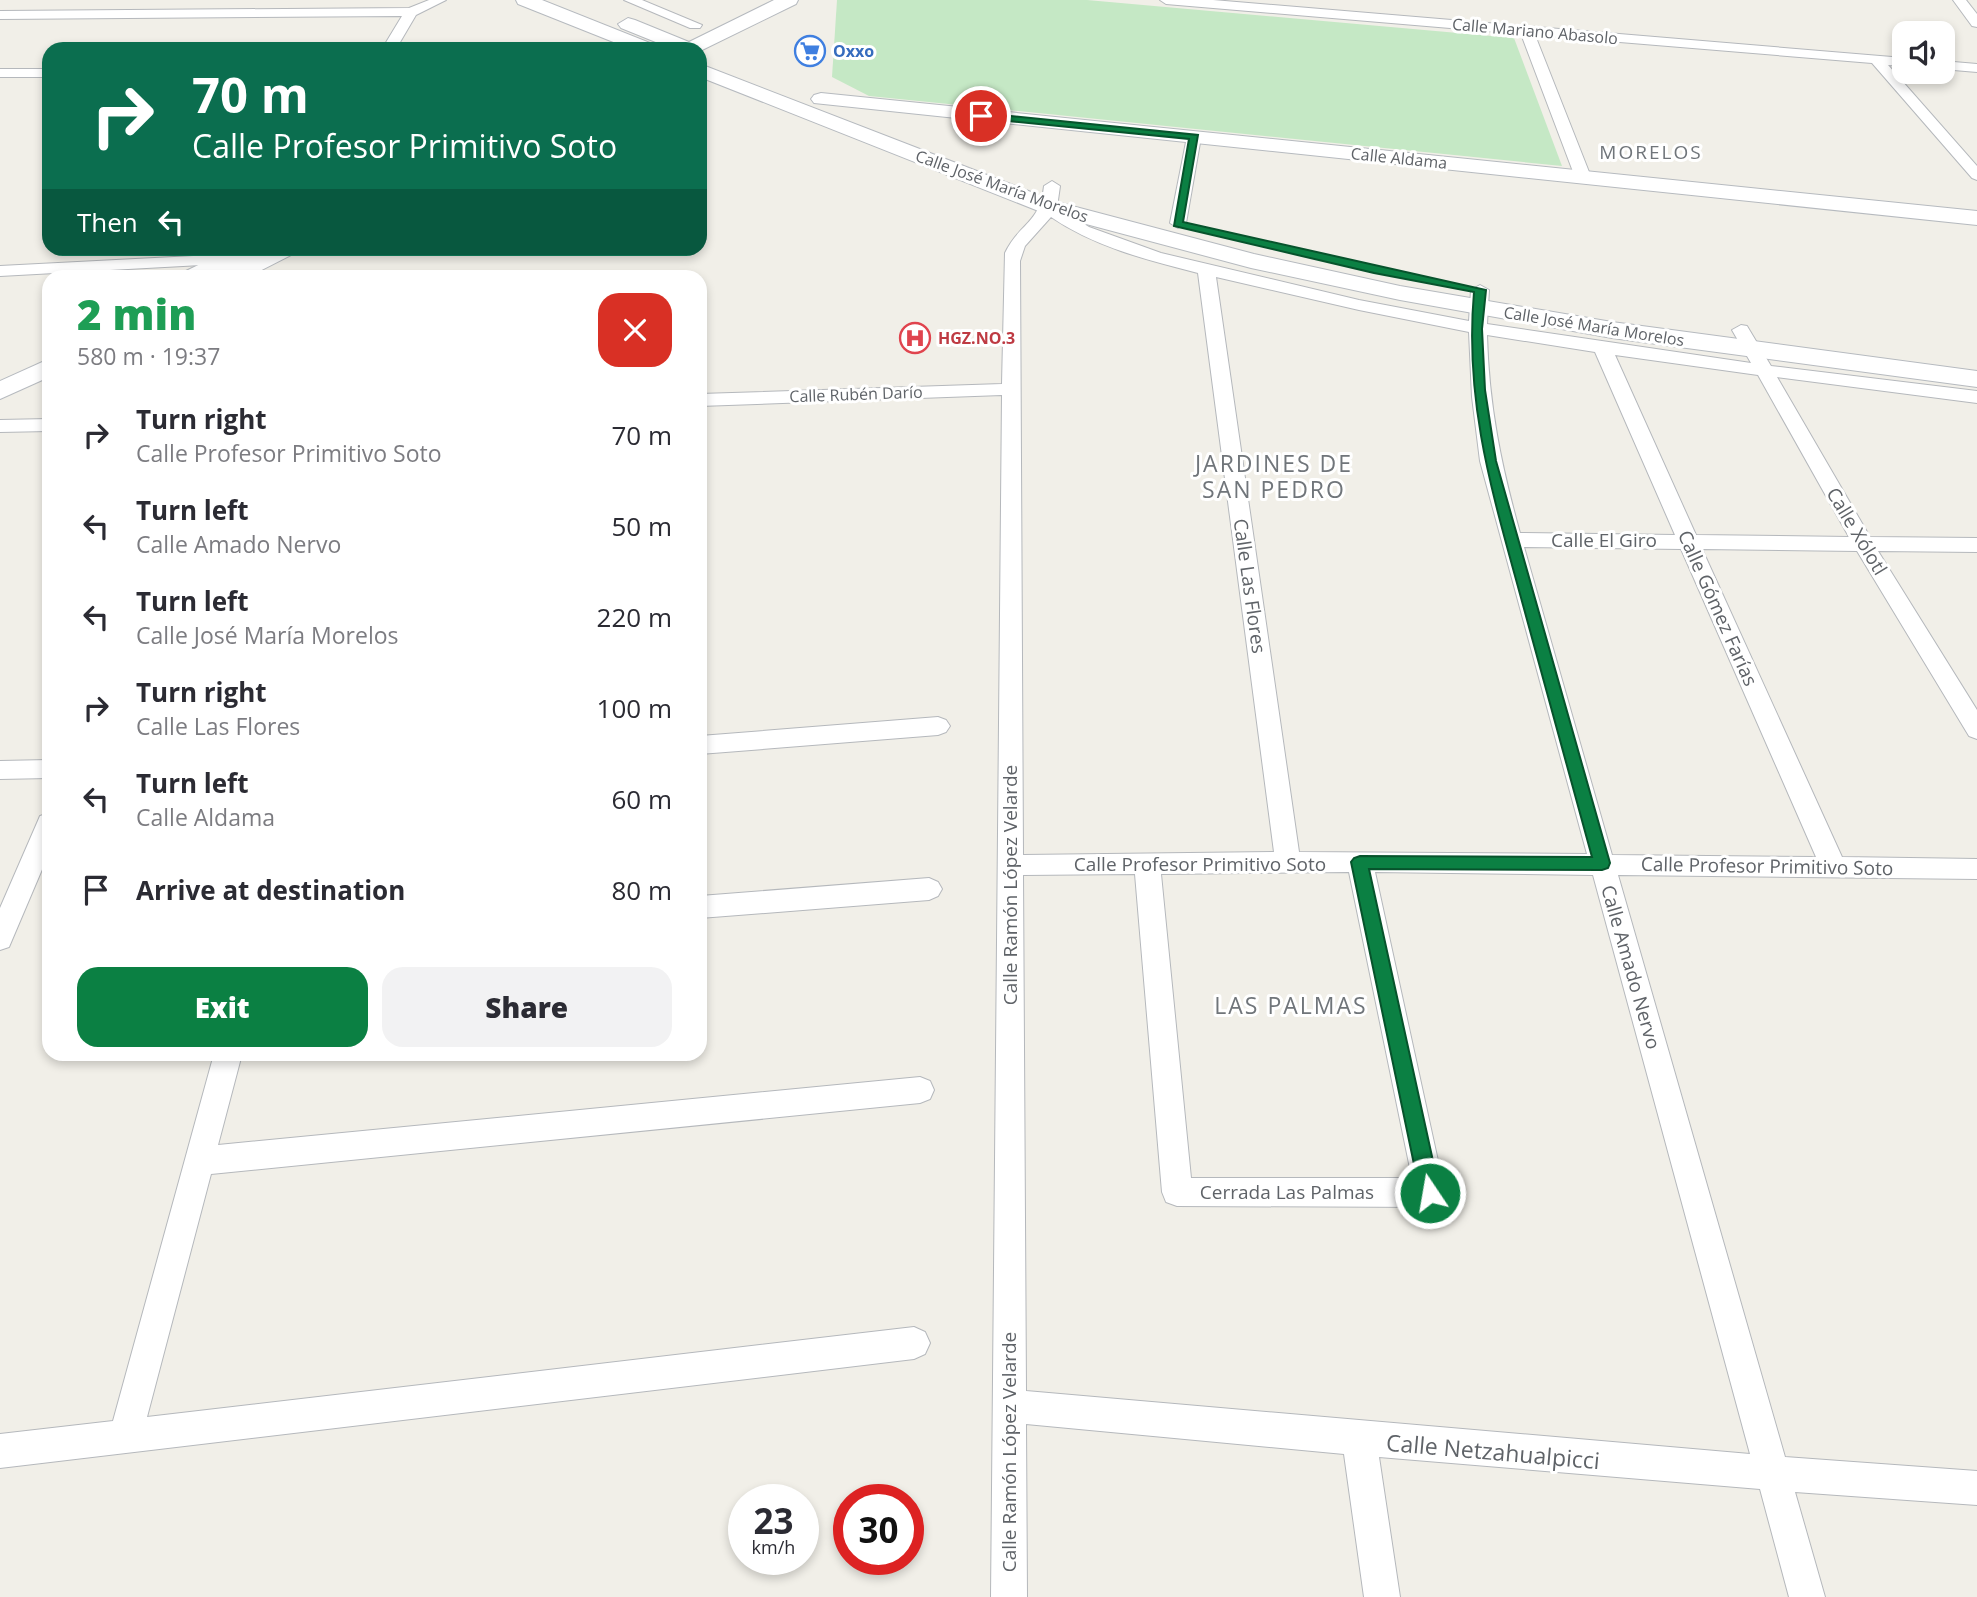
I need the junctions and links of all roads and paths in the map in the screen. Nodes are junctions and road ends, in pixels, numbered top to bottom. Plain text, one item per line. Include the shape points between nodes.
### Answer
1 (440, 0) edge
2 (526, 0) edge
3 (569, 0) edge
4 (630, 0) edge
5 (760, 0) edge
6 (789, 0) edge
7 (1166, 0) edge
8 (1959, 0) edge
9 (1196, 1) edge
10 (411, 12) junction
11 (0, 15) edge
12 (718, 21) junction
13 (625, 23) junction
14 (1977, 23) edge
15 (695, 25) junction
16 (1525, 30) junction
17 (393, 42) edge
18 (631, 42) edge
19 (668, 42) edge
20 (689, 42) edge
21 (694, 42) edge
22 (707, 56) edge
23 (1876, 60) junction
24 (1892, 61) edge
25 (1955, 66) edge
26 (1977, 68) edge
27 (0, 73) edge
28 (42, 73) edge
29 (707, 73) edge
30 (707, 81) edge
31 (731, 82) junction
32 (821, 99) junction
33 (1194, 137) junction
34 (1977, 175) edge
35 (1583, 177) junction
36 (1050, 200) junction
37 (1977, 218) edge
38 (1178, 223) junction
39 (257, 256) edge
40 (239, 261) edge
41 (1206, 268) junction
42 (213, 270) edge
43 (0, 271) edge
44 (1478, 309) junction
45 (1603, 349) junction
46 (1752, 350) junction
47 (42, 351) edge
48 (1977, 361) edge
49 (42, 370) edge
50 (0, 371) edge
51 (1977, 379) edge
52 (1936, 383) junction
53 (1011, 388) junction
54 (0, 391) edge
55 (1977, 397) edge
56 (707, 400) edge
57 (42, 425) edge
58 (0, 426) edge
59 (1512, 540) junction
60 (1688, 541) junction
61 (1863, 543) junction
62 (1977, 545) edge
63 (1973, 717) edge
64 (938, 726) dead end
65 (707, 744) edge
66 (42, 769) edge
67 (0, 770) edge
68 (42, 839) edge
69 (1360, 862) junction
70 (1288, 863) junction
71 (1602, 863) junction
72 (1147, 864) junction
73 (1010, 865) junction
74 (1833, 866) junction
75 (1977, 869) edge
76 (929, 889) dead end
77 (707, 906) edge
78 (2, 931) edge
79 (226, 1061) edge
80 (920, 1090) dead end
81 (199, 1161) junction
82 (914, 1343) dead end
83 (1010, 1406) junction
84 (125, 1437) junction
85 (1359, 1440) junction
86 (0, 1451) edge
87 (1772, 1474) junction
88 (1977, 1488) edge
89 (1009, 1597) edge
90 (1382, 1597) edge
91 (1807, 1597) edge

1 - 10 street
2 - 18 street
3 - 13 street
4 - 15 street
5 - 12 street
6 - 21 street
7 - 9 street, Calle Mariano Abasolo
8 - 14 street
9 - 16 street, Calle Mariano Abasolo via 1415,16
10 - 11 street
10 - 17 street
12 - 15 street
12 - 20 street
13 - 15 street
13 - 19 street
16 - 23 street, Calle Mariano Abasolo
16 - 35 street
22 - 32 street, Calle José María Morelos
23 - 24 street, Calle Mariano Abasolo
23 - 34 street
25 - 26 street
27 - 28 street
29 - 31 street, Calle José María Morelos
30 - 31 street
31 - 36 street, Calle José María Morelos
32 - 33 street, Calle Aldama
32 - 36 street, Calle José María Morelos
33 - 35 street, Calle Aldama
33 - 38 street
35 - 37 street, Calle Aldama
36 - 38 street, Calle José María Morelos
36 - 41 street via 1090,234
36 - 44 street, Calle José María Morelos via 1251,261
36 - 53 street, Calle Ramón López Velarde via 1012,252
38 - 44 street, Calle José María Morelos via 1374,270
39 - 40 street
40 - 42 street
40 - 43 street
41 - 44 street via 1336,301
41 - 70 street, Calle Las Flores
44 - 45 street
44 - 46 street, Calle José María Morelos
44 - 59 street, Calle Amado Nervo via 1479,390 1490,461
45 - 46 street
45 - 60 street, Calle Gómez Farías
46 - 48 street, Calle José María Morelos
46 - 52 street, Calle José María Morelos
46 - 61 street, Calle Xólotl
47 - 50 street
49 - 54 street
51 - 52 street, Calle José María Morelos
52 - 55 street
53 - 56 street, Calle Rubén Darío
53 - 73 street, Calle Ramón López Velarde
57 - 58 street
59 - 60 street, Calle El Giro
59 - 71 street, Calle Amado Nervo
60 - 61 street, Calle El Giro
60 - 74 street, Calle Gómez Farías
61 - 62 street, Calle El Giro
61 - 63 street, Calle Xólotl
64 - 65 street
66 - 67 street
68 - 78 street
69 - 70 street, Calle Profesor Primitivo Soto
69 - 71 street, Calle Profesor Primitivo Soto
69 - 72 street, Cerrada Las Palmas via 1430,1193 1177,1192
70 - 72 street, Calle Profesor Primitivo Soto
71 - 74 street, Calle Profesor Primitivo Soto
71 - 87 street, Calle Amado Nervo
72 - 73 street, Calle Profesor Primitivo Soto
73 - 83 street, Calle Ramón López Velarde
74 - 75 street, Calle Profesor Primitivo Soto
76 - 77 street
79 - 81 street
80 - 81 street
81 - 84 street
82 - 84 street
83 - 85 street, Calle Netzahualpicci
83 - 89 street, Calle Ramón López Velarde
84 - 86 street
85 - 87 street, Calle Netzahualpicci
85 - 90 street
87 - 88 street, Calle Netzahualpicci
87 - 91 street, Calle Amado Nervo

